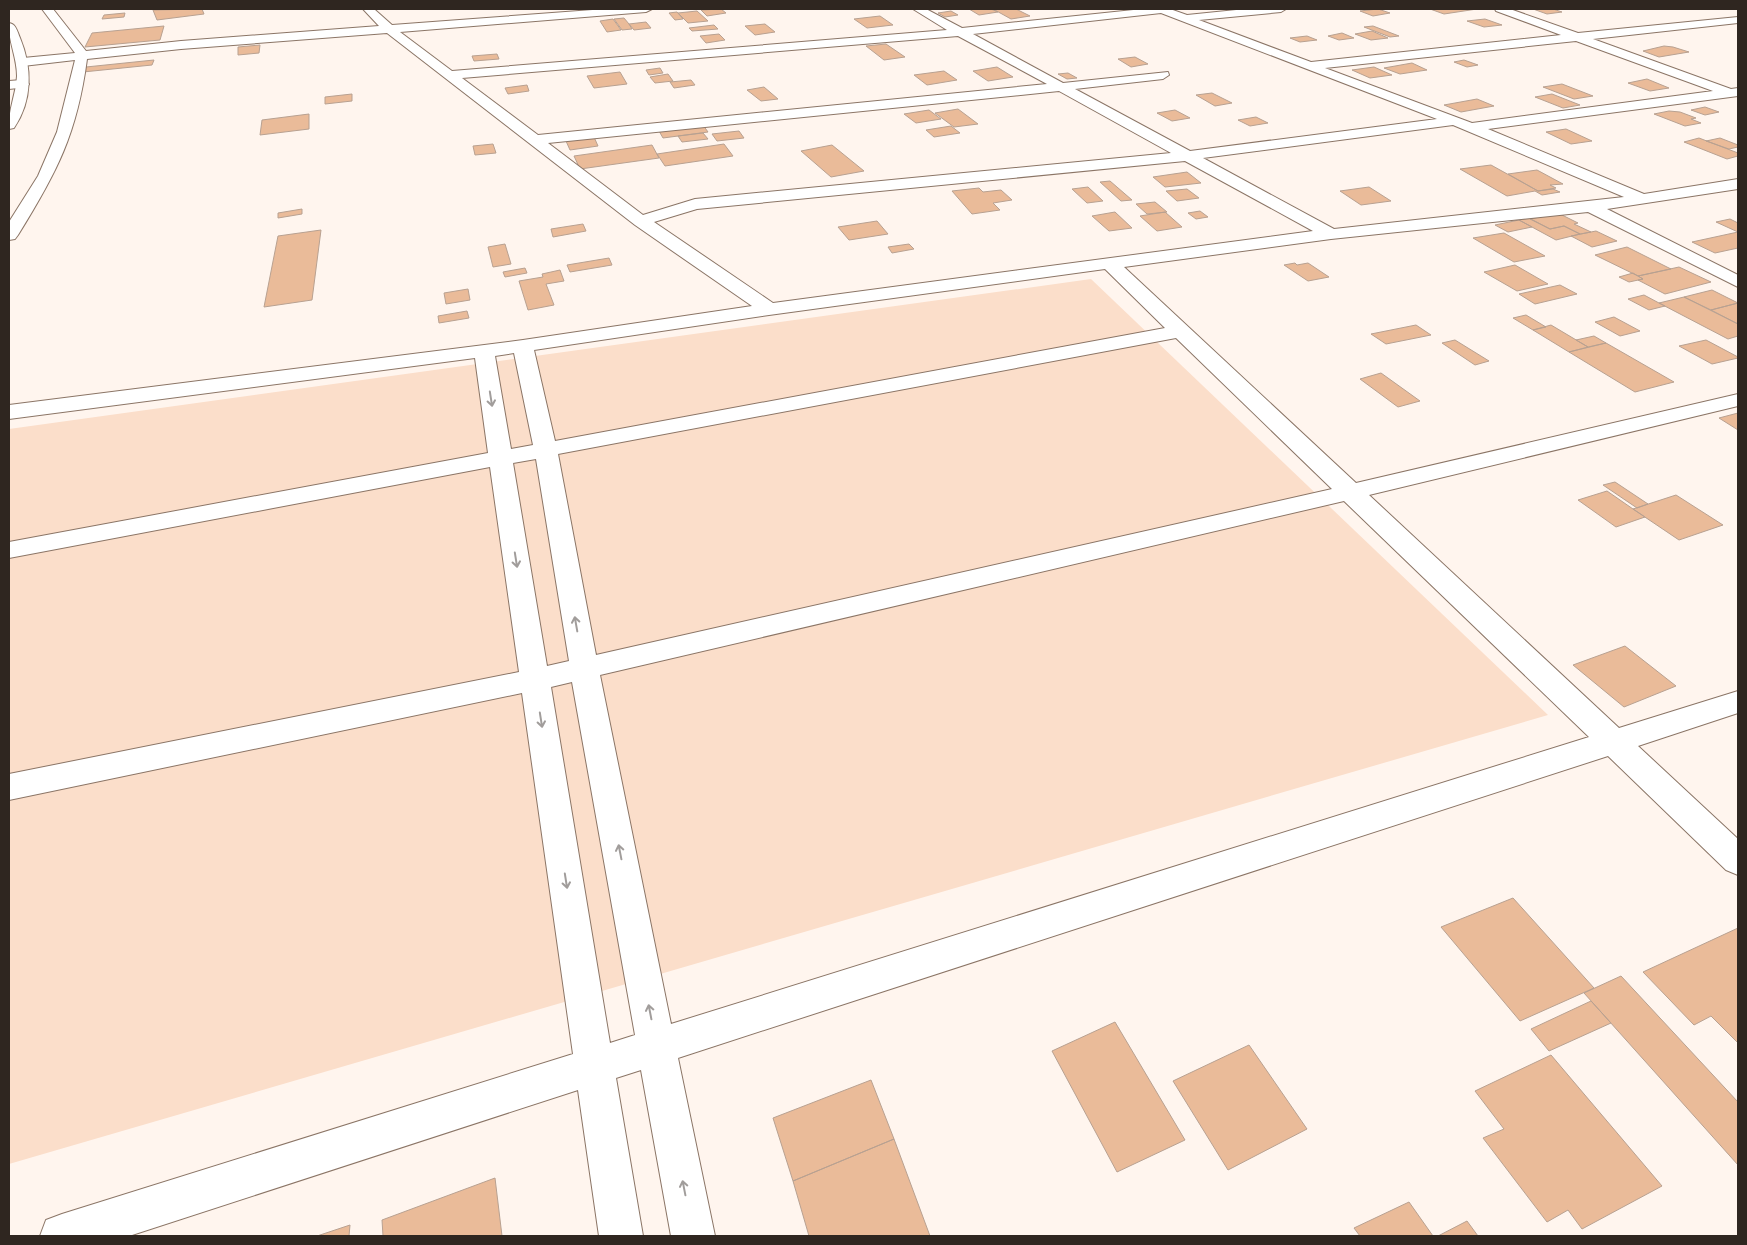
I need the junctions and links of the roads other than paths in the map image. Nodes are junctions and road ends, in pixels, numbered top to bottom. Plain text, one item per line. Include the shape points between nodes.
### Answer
1 (47, 9) edge
2 (646, 9) edge
3 (918, 9) edge
4 (1161, 9) edge
5 (1281, 9) edge
6 (1500, 9) edge
7 (376, 11) edge
8 (1185, 18) junction
9 (1738, 20) edge
10 (9, 26) edge
11 (388, 28) junction
12 (961, 32) junction
13 (1580, 37) junction
14 (82, 54) junction
15 (23, 62) junction
16 (1310, 65) junction
17 (449, 75) junction
18 (1162, 75) dead end
19 (16, 84) edge
20 (1061, 87) junction
21 (1736, 93) edge
22 (1455, 121) junction
23 (9, 125) edge
24 (1470, 127) junction
25 (534, 140) junction
26 (1187, 156) junction
27 (1738, 184) edge
28 (1640, 198) junction
29 (1590, 207) junction
30 (640, 221) junction
31 (1331, 234) junction
32 (9, 235) edge
33 (1111, 265) junction
34 (1738, 282) edge
35 (769, 309) junction
36 (1178, 331) junction
37 (522, 346) junction
38 (484, 351) junction
39 (1738, 400) edge
40 (9, 412) edge
41 (546, 451) junction
42 (500, 458) junction
43 (1350, 492) junction
44 (9, 550) edge
45 (584, 668) junction
46 (534, 680) junction
47 (1738, 702) edge
48 (1611, 742) junction
49 (9, 787) edge
50 (1738, 860) edge
51 (657, 1048) junction
52 (594, 1068) junction
53 (62, 1236) edge
54 (621, 1236) edge
55 (693, 1236) edge

1 - 14 main road
2 - 11 main road
3 - 12 main road
4 - 8 main road
4 - 12 main road
5 - 8 main road
6 - 13 main road
7 - 11 main road
8 - 16 main road
9 - 13 main road
10 - 15 main road
11 - 14 main road
11 - 17 main road
12 - 17 main road
12 - 20 main road
13 - 16 main road
13 - 21 main road
14 - 15 main road
14 - 32 main road via 70,118 46,175
15 - 19 main road via 25,74
16 - 22 main road
17 - 25 main road
18 - 20 main road
19 - 23 main road
20 - 25 main road
20 - 26 main road
21 - 24 main road
22 - 24 main road
22 - 26 main road
24 - 28 main road
25 - 30 main road
26 - 30 main road via 695,204
26 - 31 main road
27 - 28 main road
28 - 29 main road
29 - 31 main road
29 - 34 main road
30 - 35 main road
31 - 33 main road
33 - 35 main road
33 - 36 main road
35 - 37 main road
36 - 41 main road
36 - 43 main road
37 - 38 main road
37 - 41 main road
38 - 40 main road
38 -> 42 main road
39 - 43 main road
41 - 42 main road
45 -> 41 main road
42 - 44 main road
42 -> 46 main road
43 - 45 main road
43 - 48 main road
45 - 46 main road
51 -> 45 main road
46 - 49 main road
46 -> 52 main road
47 - 48 main road
48 - 50 main road
48 - 51 main road
51 - 52 main road
55 -> 51 main road
52 - 53 main road
52 - 54 main road

